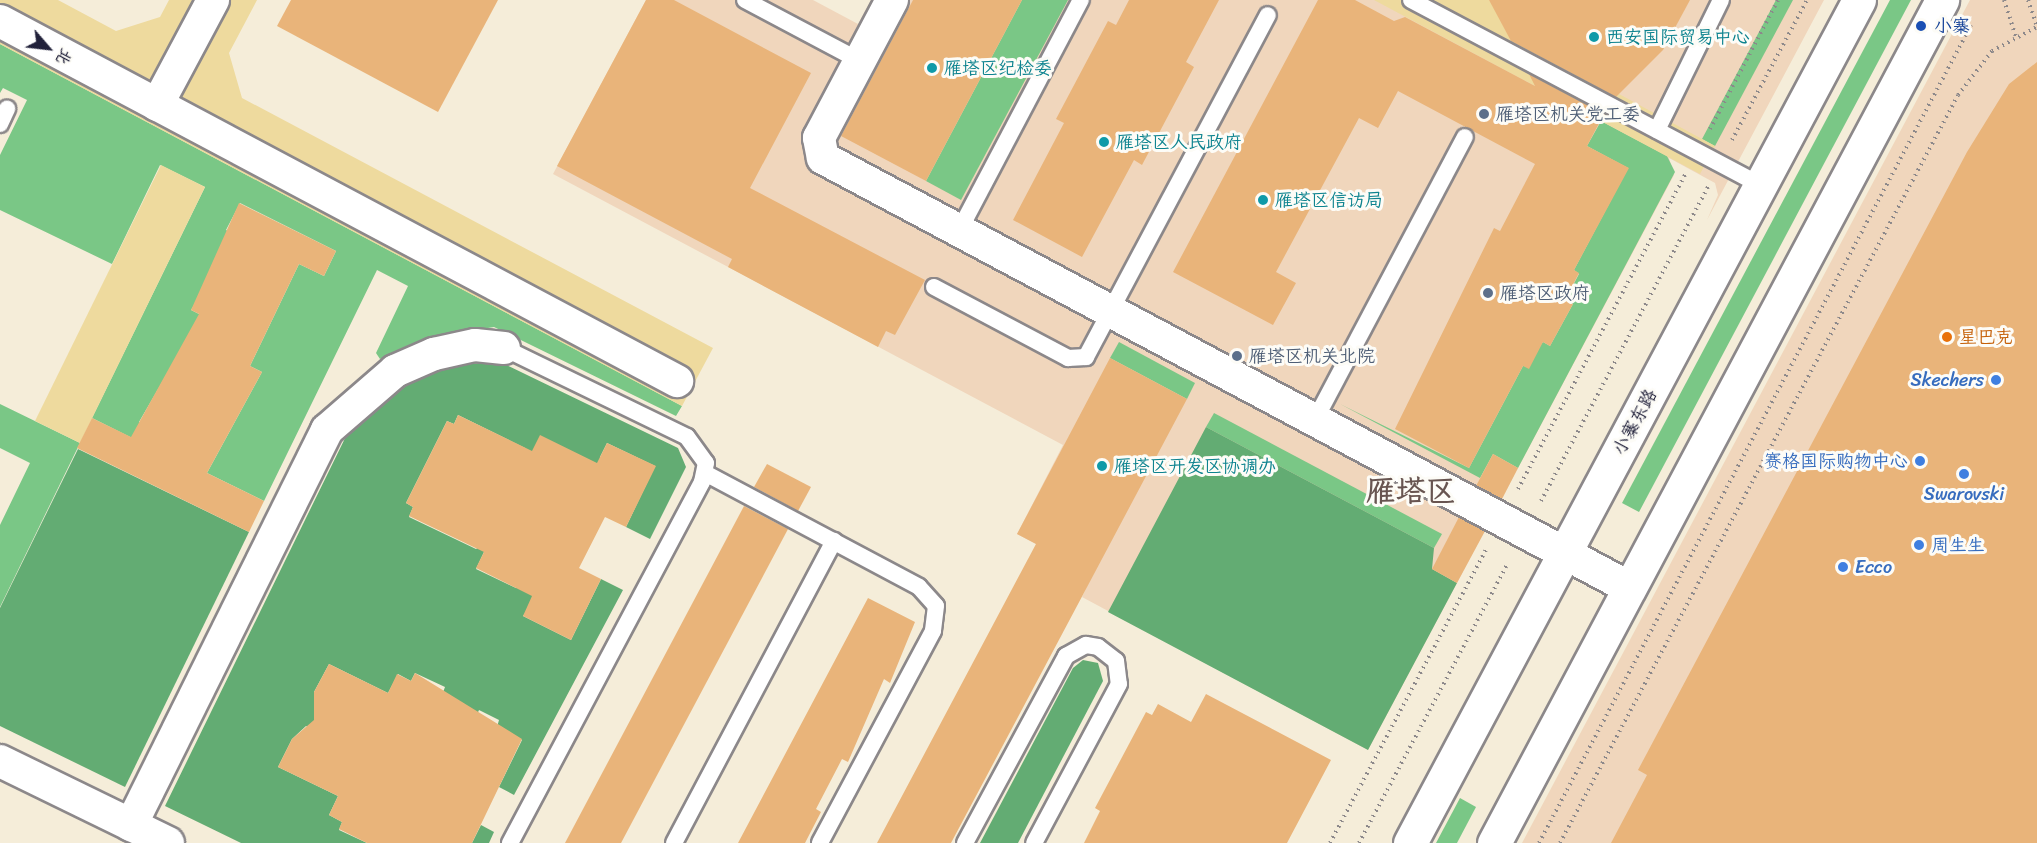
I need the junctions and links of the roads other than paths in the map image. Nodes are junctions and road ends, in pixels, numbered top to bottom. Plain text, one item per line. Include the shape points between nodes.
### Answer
1 (213, 0) edge
2 (745, 0) edge
3 (892, 0) edge
4 (1081, 0) edge
5 (1411, 0) edge
6 (1721, 0) edge
7 (1859, 0) edge
8 (1956, 6) edge
9 (1268, 15) dead end
10 (0, 21) edge
11 (860, 61) junction
12 (157, 105) junction
13 (1657, 130) junction
14 (1465, 137) dead end
15 (1760, 185) junction
16 (958, 231) junction
17 (934, 287) dead end
18 (1111, 312) junction
19 (504, 348) joint
20 (677, 381) dead end
21 (1315, 420) junction
22 (705, 473) junction
23 (834, 541) junction
24 (1565, 553) junction
25 (1630, 588) junction
26 (0, 761) edge
27 (131, 825) junction
28 (168, 843) edge
29 (510, 843) edge
30 (674, 843) edge
31 (820, 843) edge
32 (965, 843) edge
33 (1034, 843) edge
34 (1410, 843) edge
35 (1494, 843) edge

1 - 12 street
2 - 11 lane
3 - 11 street
4 - 16 lane
5 - 13 lane
6 - 13 lane
7 - 15 main road, 小寨东路
8 - 25 main road
9 - 18 lane
10 - 12 street
11 - 16 street via 819,138 819,153
12 - 20 street
13 - 15 lane
14 - 21 lane
15 - 24 main road, 小寨东路
16 - 18 street
17 - 18 lane via 1074,360 1090,351
18 - 21 street
19 - 22 lane via 687,437 702,450
19 - 27 street via 475,345 434,354 395,371 359,397 327,430
21 - 24 street
22 - 23 lane
22 - 29 lane
23 - 30 lane
23 - 31 lane via 919,586 933,600 937,618
24 - 25 street
24 - 34 main road, 小寨东路
25 - 35 main road
26 - 27 street
27 - 28 street
32 - 33 lane via 1066,656 1086,645 1098,647 1116,661 1119,684

